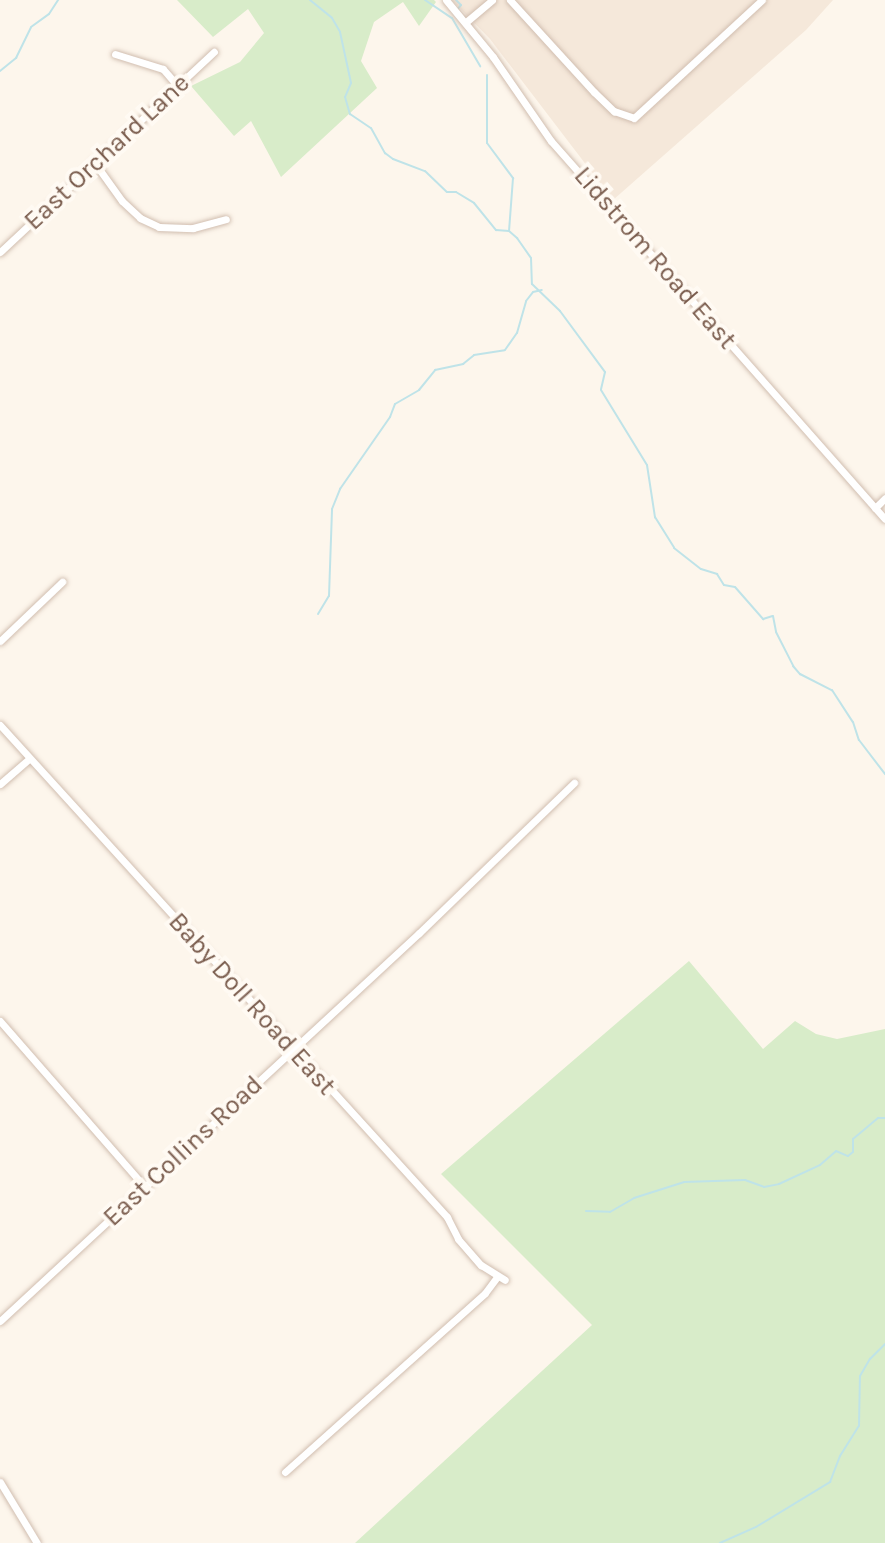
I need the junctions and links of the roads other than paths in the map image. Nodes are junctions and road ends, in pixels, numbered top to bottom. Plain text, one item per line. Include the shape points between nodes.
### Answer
1 (446, 0) edge
2 (492, 0) edge
3 (510, 0) edge
4 (762, 0) edge
5 (466, 22) junction
6 (214, 52) dead end
7 (115, 54) dead end
8 (178, 86) junction
9 (94, 162) junction
10 (226, 219) dead end
11 (0, 252) edge
12 (885, 498) edge
13 (875, 508) junction
14 (885, 519) edge
15 (62, 582) dead end
16 (0, 641) edge
17 (0, 725) edge
18 (29, 759) junction
19 (574, 783) dead end
20 (0, 784) edge
21 (0, 1021) edge
22 (293, 1050) junction
23 (144, 1186) junction
24 (0, 1321) edge
25 (285, 1472) dead end
26 (0, 1482) edge
27 (37, 1543) edge

1 - 5 street, Lidstrom Road East
2 - 5 street
3 - 4 street via 594,92 614,111 634,118
5 - 13 street, Lidstrom Road East via 551,141
6 - 8 street, East Orchard Lane
7 - 8 street via 163,69
8 - 9 street, East Orchard Lane
9 - 10 street via 122,201 159,227 193,228
9 - 11 street, East Orchard Lane
12 - 13 street
13 - 14 street, Lidstrom Road East
15 - 16 street
17 - 18 street, Baby Doll Road East
18 - 20 street
18 - 22 street, Baby Doll Road East
19 - 22 street, East Collins Road
21 - 23 street
22 - 23 street, East Collins Road
22 - 25 street, Baby Doll Road East via 447,1217 481,1265 501,1278
23 - 24 street, East Collins Road
26 - 27 street

